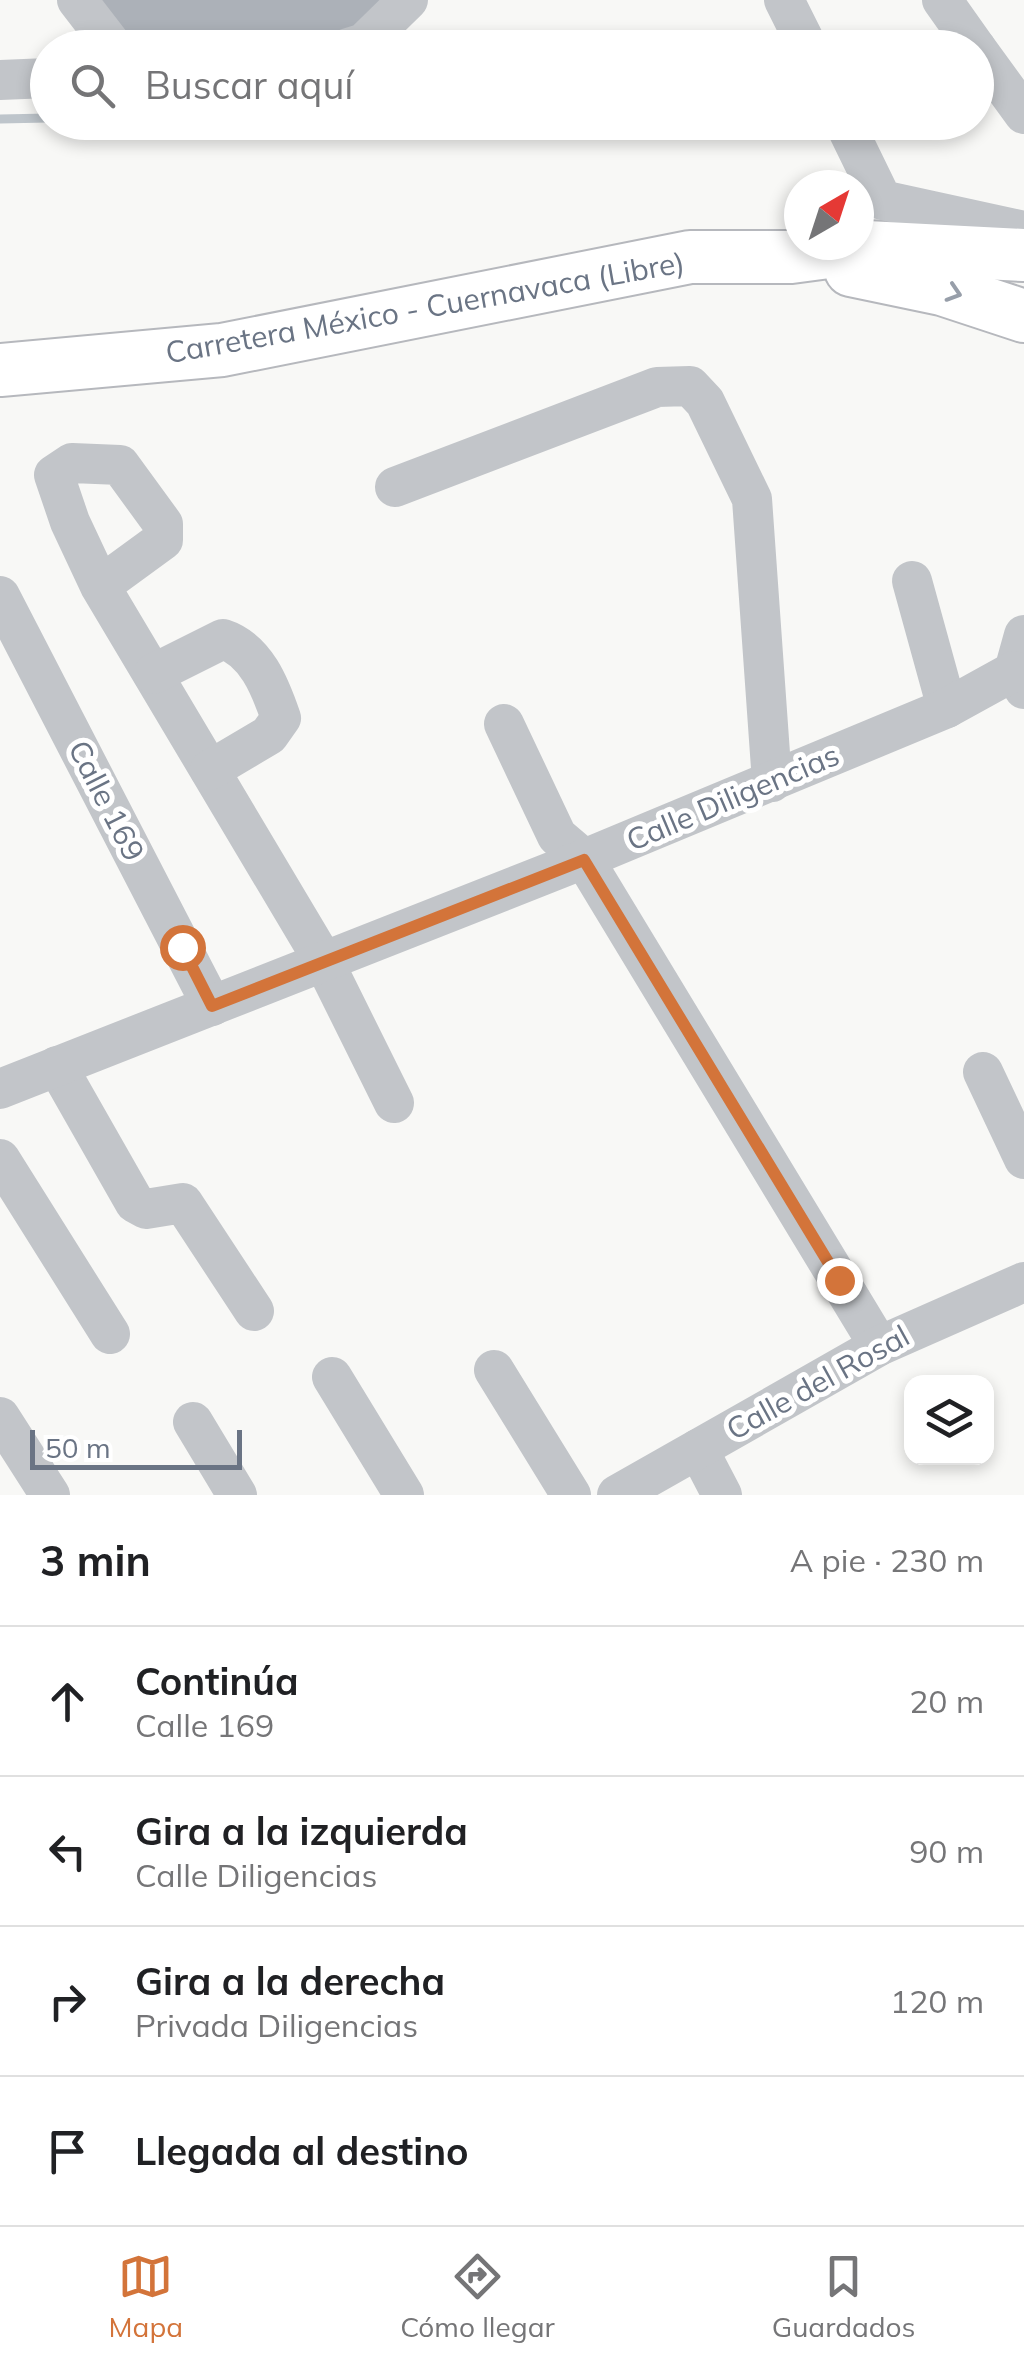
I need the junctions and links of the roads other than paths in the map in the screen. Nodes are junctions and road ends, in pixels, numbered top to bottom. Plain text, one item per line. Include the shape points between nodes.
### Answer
1 (77, 0) edge
2 (408, 0) edge
3 (784, 0) edge
4 (942, 0) edge
5 (100, 30) edge
6 (377, 30) edge
7 (799, 30) edge
8 (963, 30) edge
9 (994, 73) edge
10 (30, 79) edge
11 (0, 80) edge
12 (1024, 114) edge
13 (853, 140) edge
14 (1024, 231) edge
15 (874, 247) edge
16 (1024, 255) edge
17 (784, 257) edge
18 (805, 260) edge
19 (1024, 316) edge
20 (0, 370) edge
21 (396, 486) dead end
22 (912, 580) dead end
23 (100, 586) dead end
24 (0, 596) edge
25 (1021, 665) edge
26 (153, 674) junction
27 (947, 708) junction
28 (504, 724) dead end
29 (210, 770) junction
30 (772, 782) junction
31 (584, 860) junction
32 (324, 962) junction
33 (212, 1006) junction
34 (57, 1066) junction
35 (983, 1072) dead end
36 (0, 1089) edge
37 (394, 1103) dead end
38 (1024, 1158) edge
39 (0, 1159) edge
40 (1024, 1282) edge
41 (254, 1311) dead end
42 (110, 1334) dead end
43 (878, 1346) junction
44 (494, 1370) dead end
45 (332, 1377) dead end
46 (0, 1416) edge
47 (193, 1422) dead end
48 (698, 1449) junction
49 (50, 1495) edge
50 (237, 1495) edge
51 (404, 1495) edge
52 (570, 1495) edge
53 (616, 1495) edge
54 (722, 1495) edge

1 - 5 street
2 - 6 street
3 - 7 street
4 - 8 street
9 - 12 street
10 - 11 street
13 - 14 street via 882,200
15 - 16 main road, Carretera México - Cuernavaca (Libre)
17 - 20 main road, Carretera México - Cuernavaca (Libre) via 690,258 222,350
18 -> 19 main road, Carretera México - Cuernavaca (Libre) via 942,289
21 - 30 street via 656,387 690,386 705,402 752,499
22 - 27 street
23 - 26 street
24 - 33 street, Calle 169
25 - 27 street, Calle Diligencias
26 - 29 street
26 - 29 street via 222,639 243,646 272,690 282,718 269,735
27 - 30 street, Calle Diligencias
28 - 31 street via 557,836
29 - 32 street
30 - 31 street, Calle Diligencias
31 - 32 street, Calle Diligencias
31 - 43 street
32 - 33 street, Calle Diligencias
32 - 37 street
33 - 34 street, Calle Diligencias
34 - 36 street, Calle Diligencias
34 - 41 street via 135,1202 146,1209 184,1203
35 - 38 street
39 - 42 street
40 - 43 street, Calle del Rosal
43 - 48 street, Calle del Rosal
44 - 52 street
45 - 51 street
46 - 49 street
47 - 50 street
48 - 53 street, Calle del Rosal
48 - 54 street

